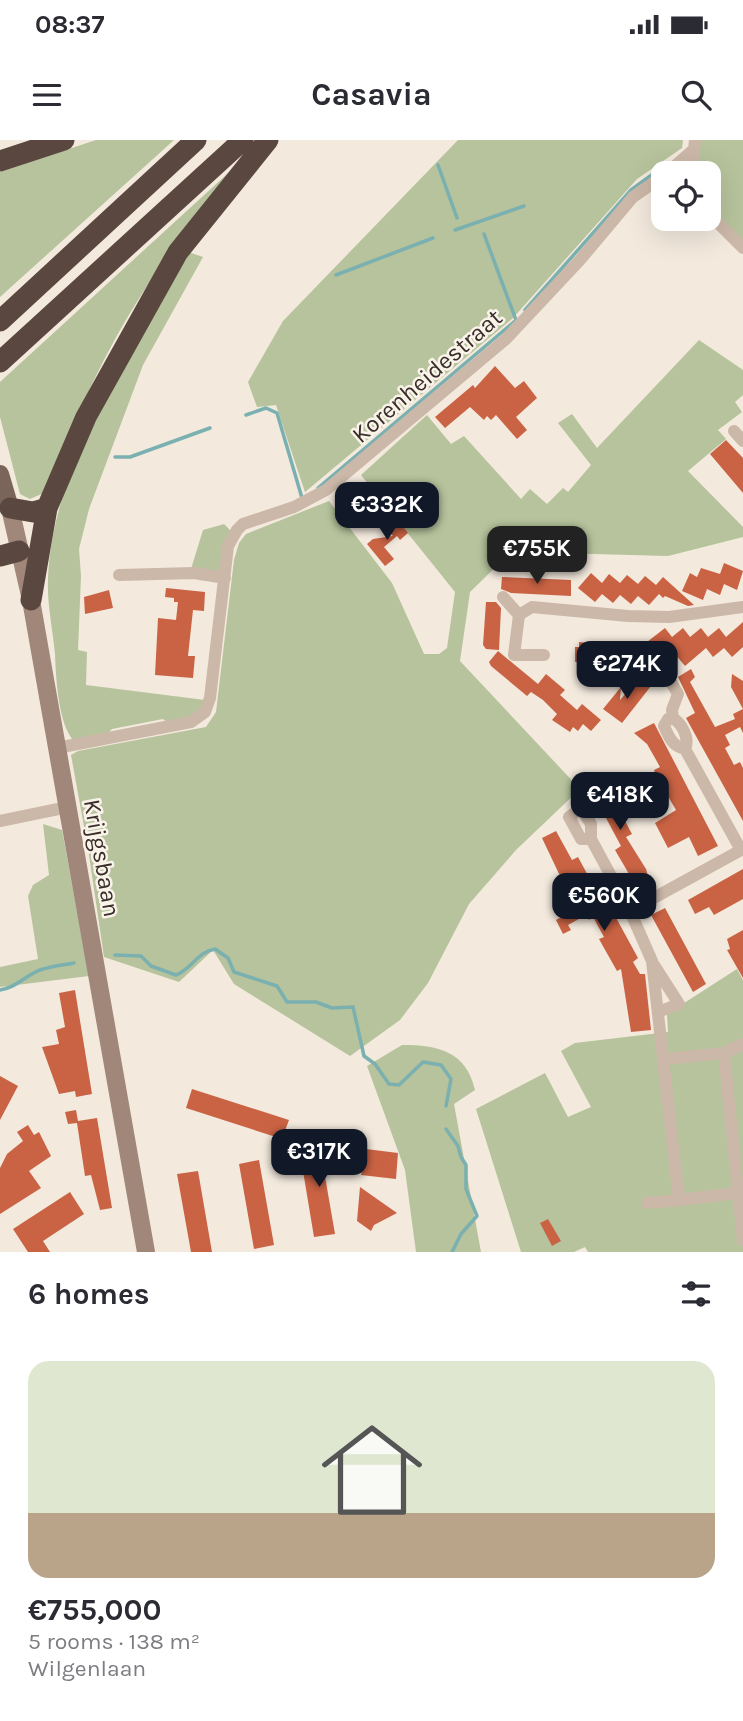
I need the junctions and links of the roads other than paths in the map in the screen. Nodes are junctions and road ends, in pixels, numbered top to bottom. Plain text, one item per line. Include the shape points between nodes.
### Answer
1 (64, 140) edge
2 (196, 140) edge
3 (243, 140) edge
4 (268, 140) edge
5 (694, 146) edge
6 (0, 161) edge
7 (679, 161) edge
8 (651, 185) edge
9 (721, 226) edge
10 (743, 248) edge
11 (0, 321) edge
12 (0, 362) edge
13 (734, 430) dead end
14 (743, 441) edge
15 (0, 474) edge
16 (10, 508) junction
17 (47, 508) junction
18 (10, 554) edge
19 (119, 575) dead end
20 (225, 578) junction
21 (503, 597) dead end
22 (31, 600) junction
23 (743, 607) edge
24 (519, 615) junction
25 (544, 655) dead end
26 (671, 682) dead end
27 (57, 748) junction
28 (68, 807) junction
29 (0, 821) edge
30 (591, 838) dead end
31 (742, 850) edge
32 (630, 911) junction
33 (652, 961) junction
34 (658, 1012) junction
35 (743, 1044) edge
36 (724, 1053) junction
37 (665, 1059) junction
38 (737, 1193) junction
39 (679, 1200) junction
40 (647, 1203) dead end
41 (743, 1240) edge
42 (146, 1252) edge

1 - 6 highway
2 - 11 highway
3 - 12 highway
4 - 17 highway via 178,252 86,417
5 - 7 street, Korenheidestraat
8 - 20 street, Korenheidestraat via 633,197 506,339 326,490 243,524 229,546
9 - 10 street
13 - 14 street
15 - 16 main road, Krijgsbaan
16 - 17 highway via 33,512
16 - 18 main road, Krijgsbaan
17 - 22 highway
18 - 22 main road, Krijgsbaan
19 - 20 street via 194,573
20 - 27 street, Korenheidestraat via 210,698 201,716 191,722
21 - 24 street
22 - 27 main road, Krijgsbaan
23 - 24 street via 683,617 531,607
24 - 25 street via 514,654
26 - 31 street via 678,694 673,718 685,734 685,749
27 - 28 main road, Krijgsbaan
28 - 29 street
28 - 42 main road, Krijgsbaan
30 - 32 street
31 - 32 street
32 - 33 street
33 - 34 street
33 - 34 street via 679,1004
34 - 37 street
35 - 36 street
36 - 37 street
36 - 38 street
37 - 39 street
38 - 39 street
38 - 41 street
39 - 40 street

